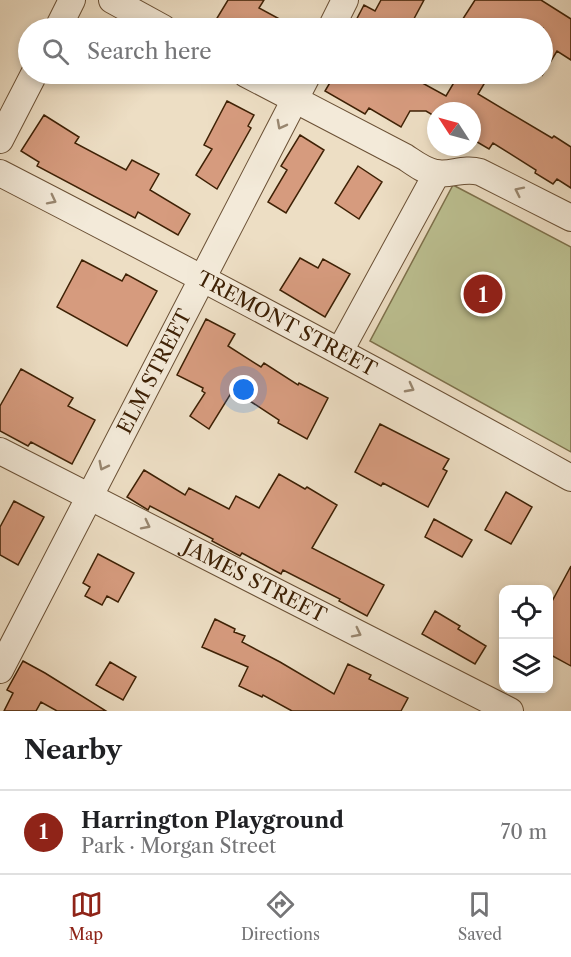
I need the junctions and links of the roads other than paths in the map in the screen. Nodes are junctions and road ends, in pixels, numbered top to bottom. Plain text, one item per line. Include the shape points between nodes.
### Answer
1 (72, 0) edge
2 (112, 0) edge
3 (345, 0) edge
4 (63, 18) edge
5 (145, 18) edge
6 (336, 18) edge
7 (29, 84) edge
8 (265, 84) edge
9 (302, 84) edge
10 (294, 99) junction
11 (0, 140) edge
12 (0, 173) edge
13 (436, 173) junction
14 (571, 218) edge
15 (201, 277) junction
16 (340, 351) junction
17 (0, 451) edge
18 (571, 478) edge
19 (88, 496) junction
20 (0, 670) edge
21 (510, 711) edge

1 - 4 street
2 - 5 street
3 - 6 street
7 - 11 street
8 - 10 street
9 - 10 street, ELM STREET
10 - 13 street
10 -> 15 street, ELM STREET
12 -> 15 street, TREMONT STREET
14 -> 13 street via 480,172 470,169
13 - 16 street
15 - 16 street, TREMONT STREET
15 -> 19 street, ELM STREET
16 -> 18 street, TREMONT STREET
17 - 19 street, JAMES STREET
19 - 20 street, ELM STREET
19 -> 21 street, JAMES STREET

